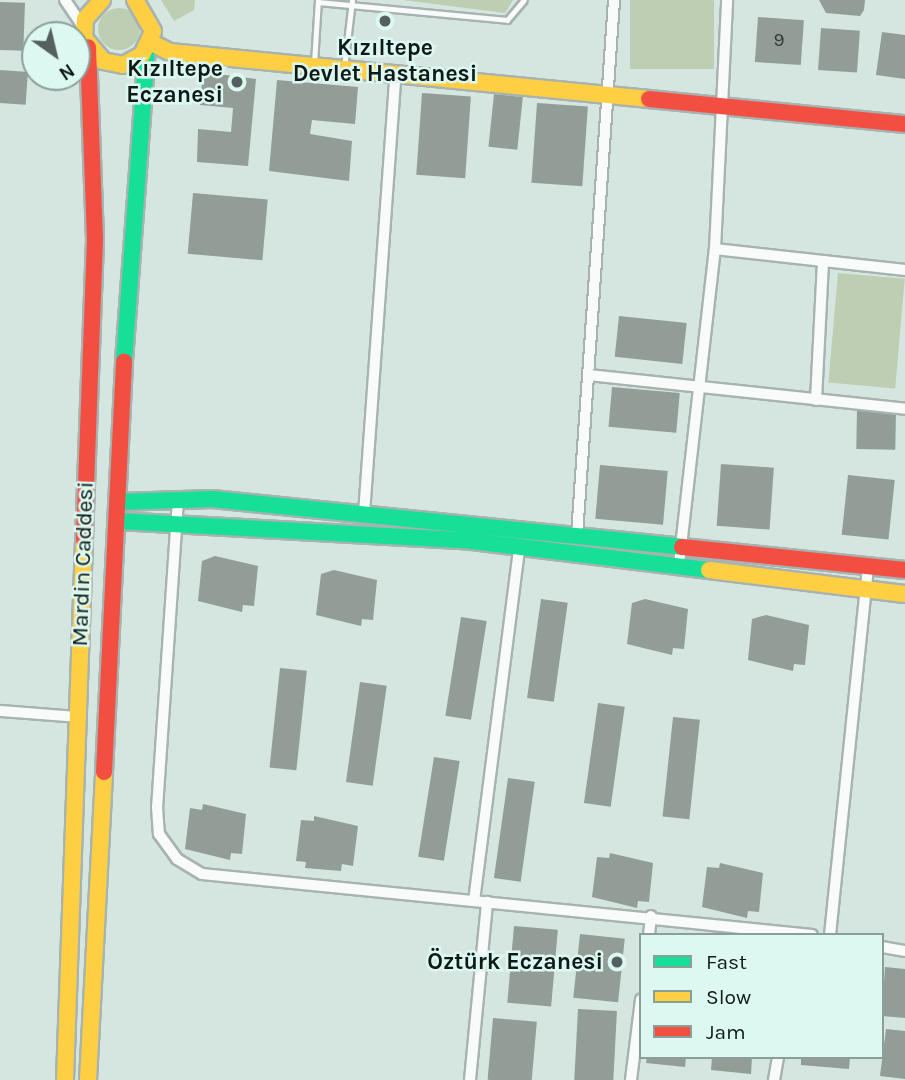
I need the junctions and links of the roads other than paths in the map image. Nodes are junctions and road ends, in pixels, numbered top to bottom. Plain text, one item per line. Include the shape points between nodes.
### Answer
1 (65, 0) edge
2 (135, 0) edge
3 (148, 0) edge
4 (524, 0) edge
5 (614, 0) edge
6 (727, 0) edge
7 (318, 1) edge
8 (352, 3) edge
9 (94, 4) edge
10 (151, 19) junction
11 (78, 21) edge
12 (86, 21) edge
13 (149, 46) junction
14 (91, 49) edge
15 (314, 64) junction
16 (344, 68) junction
17 (396, 72) junction
18 (90, 91) edge
19 (611, 95) junction
20 (720, 102) junction
21 (905, 124) edge
22 (715, 249) junction
23 (822, 261) junction
24 (905, 270) edge
25 (589, 375) junction
26 (699, 388) junction
27 (816, 400) junction
28 (905, 409) edge
29 (178, 500) junction
30 (119, 502) junction
31 (364, 514) junction
32 (118, 521) junction
33 (176, 522) junction
34 (577, 535) junction
35 (519, 548) junction
36 (679, 556) junction
37 (868, 566) junction
38 (905, 570) edge
39 (867, 591) junction
40 (905, 594) edge
41 (0, 711) edge
42 (78, 717) junction
43 (474, 901) junction
44 (487, 902) junction
45 (652, 916) junction
46 (649, 933) edge
47 (788, 933) edge
48 (830, 933) edge
49 (884, 947) edge
50 (905, 951) edge
51 (639, 1016) edge
52 (778, 1059) edge
53 (65, 1080) edge
54 (88, 1080) edge
55 (470, 1080) edge
56 (631, 1080) edge
57 (775, 1080) edge

1 - 11 street
2 - 10 main road
3 - 10 main road, Mardin Caddesi
4 - 8 lane via 506,20
5 - 19 street
6 - 20 street
7 - 8 lane
7 - 15 lane
8 - 16 lane
9 - 12 main road
10 - 13 main road, Mardin Caddesi
13 - 14 main road via 133,61 113,64
13 - 15 main road via 170,52
13 - 30 main road, Mardin Caddesi via 134,170
15 - 16 main road
16 - 17 main road
17 - 19 main road
17 - 31 street
18 - 42 main road, Mardin Caddesi via 95,239
19 - 20 main road
19 - 25 street
20 - 21 main road
20 - 22 street
22 - 23 street
22 - 26 street
23 - 24 street
23 - 27 street
25 - 26 street
25 - 34 street
26 - 27 street
26 - 36 street
27 - 28 street
29 - 30 main road
29 - 31 main road
29 - 33 street
30 - 32 main road, Mardin Caddesi
31 - 34 main road
32 - 33 main road
32 - 54 main road, Mardin Caddesi
33 - 35 main road
33 - 43 street via 157,807 167,846 202,874
34 - 36 main road
35 - 36 main road
35 - 43 street
36 - 37 main road
36 - 39 main road
37 - 38 main road
37 - 39 street
39 - 40 main road
39 - 48 street
41 - 42 street
42 - 53 main road, Mardin Caddesi
43 - 44 street
44 - 45 street
44 - 55 street
45 - 46 street
45 - 47 street
49 - 50 street
51 - 56 street
52 - 57 street

